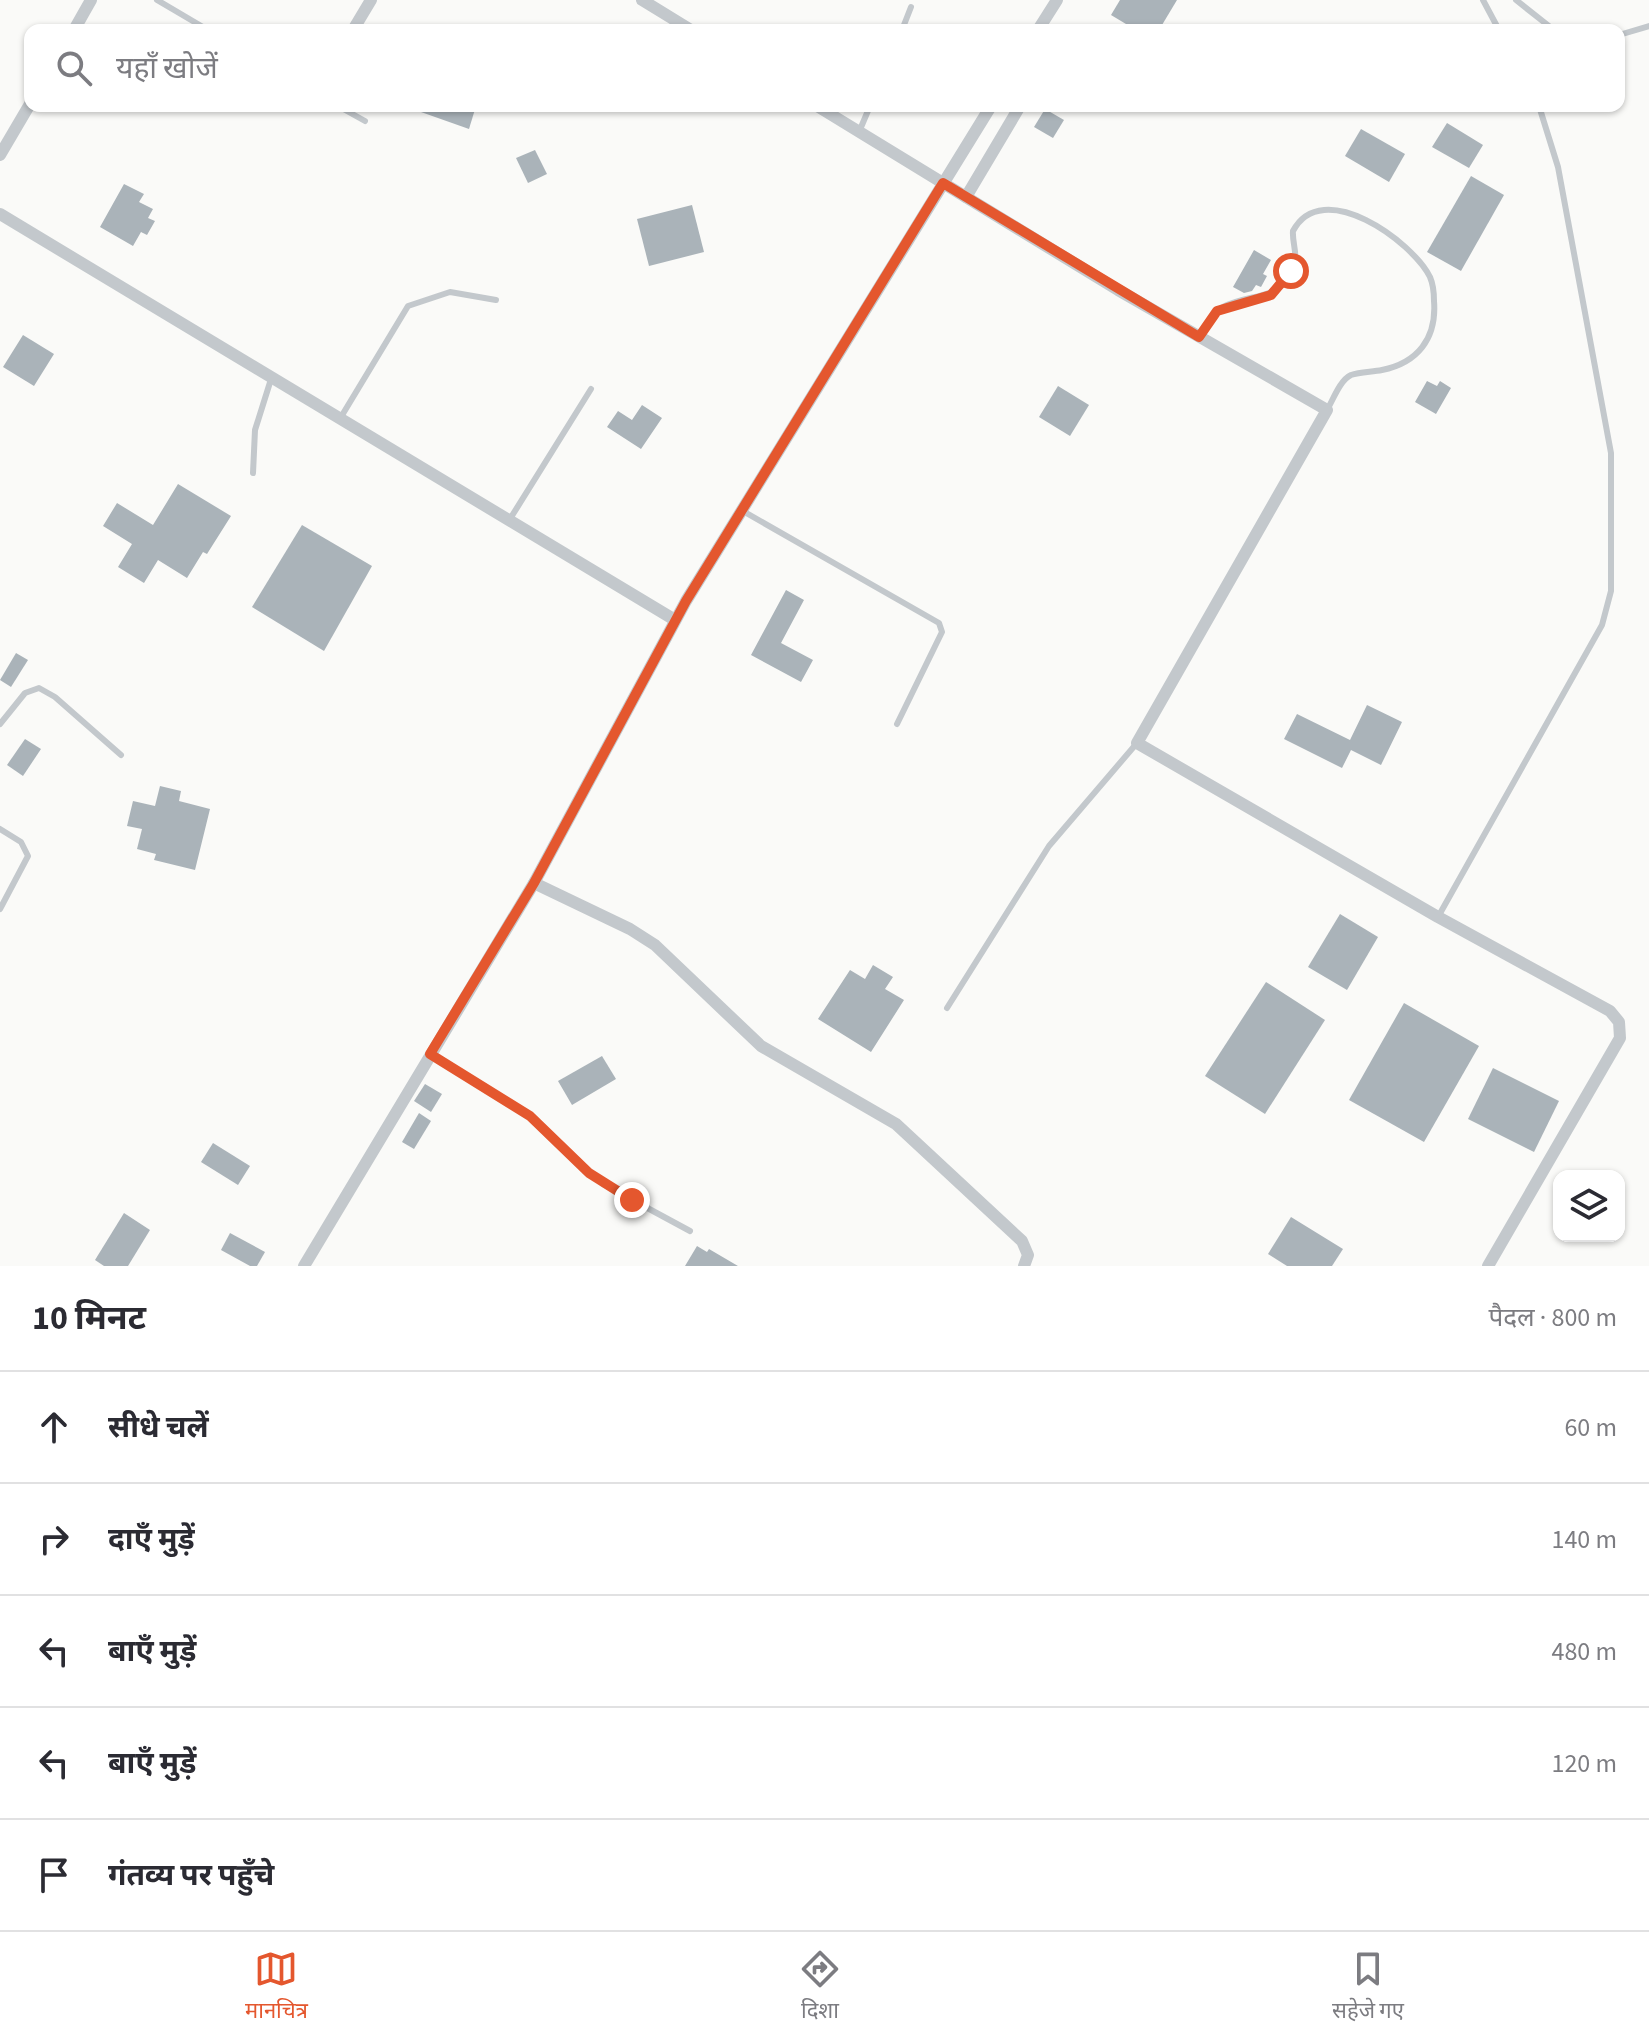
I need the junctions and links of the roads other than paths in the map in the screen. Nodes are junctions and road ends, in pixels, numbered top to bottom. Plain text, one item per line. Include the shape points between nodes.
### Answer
1 (91, 0) edge
2 (157, 0) edge
3 (371, 0) edge
4 (642, 0) edge
5 (1057, 0) edge
6 (1483, 0) edge
7 (1516, 0) edge
8 (911, 7) dead end
9 (77, 24) edge
10 (198, 24) edge
11 (357, 24) edge
12 (681, 24) edge
13 (904, 24) edge
14 (1042, 24) edge
15 (1496, 24) edge
16 (1546, 24) edge
17 (1649, 26) edge
18 (1625, 33) edge
19 (25, 112) edge
20 (349, 112) edge
21 (827, 112) edge
22 (867, 112) edge
23 (987, 112) edge
24 (1016, 112) edge
25 (1541, 112) edge
26 (365, 121) dead end
27 (859, 132) junction
28 (0, 155) edge
29 (943, 183) junction
30 (966, 197) junction
31 (0, 214) edge
32 (496, 300) dead end
33 (1199, 337) junction
34 (272, 376) junction
35 (591, 389) dead end
36 (1327, 410) junction
37 (341, 417) junction
38 (253, 473) dead end
39 (741, 510) junction
40 (510, 519) junction
41 (675, 620) junction
42 (0, 724) edge
43 (897, 724) dead end
44 (1137, 743) junction
45 (121, 755) dead end
46 (0, 829) edge
47 (534, 883) junction
48 (0, 909) edge
49 (1438, 917) junction
50 (947, 1008) dead end
51 (430, 1054) junction
52 (690, 1231) dead end
53 (304, 1266) edge
54 (1024, 1266) edge
55 (1488, 1266) edge

1 - 9 street
2 - 10 lane
3 - 11 street
4 - 12 street
5 - 14 street
6 - 15 lane
7 - 16 lane
8 - 13 lane
17 - 18 lane
19 - 28 street
20 - 26 lane
21 - 27 street
22 - 27 lane
23 - 29 street
24 - 30 street
25 - 49 lane via 1558,167 1603,396 1611,453 1611,591 1602,625
27 - 29 street
29 - 30 street
29 - 39 street
30 - 33 street
31 - 34 street
32 - 37 lane via 450,292 408,306
33 - 36 street
33 - 36 lane via 1225,306 1271,295 1281,287 1294,265 1293,231 1306,215 1329,207 1361,219 1420,263 1431,280 1433,320 1424,348 1413,359 1352,375
34 - 37 street
34 - 38 lane via 255,430
35 - 40 lane
36 - 44 street
37 - 40 street
39 - 41 street
39 - 43 lane via 939,623 942,632
40 - 41 street
41 - 47 street
42 - 45 lane via 25,693 39,688
44 - 49 street
44 - 50 lane via 1049,846
46 - 48 lane via 21,842 28,856
47 - 51 street
47 - 54 street via 655,945 761,1046 896,1124 1022,1241 1028,1255
49 - 55 street via 1610,1011 1619,1022 1620,1038
51 - 52 lane via 530,1116 603,1184
51 - 53 street

